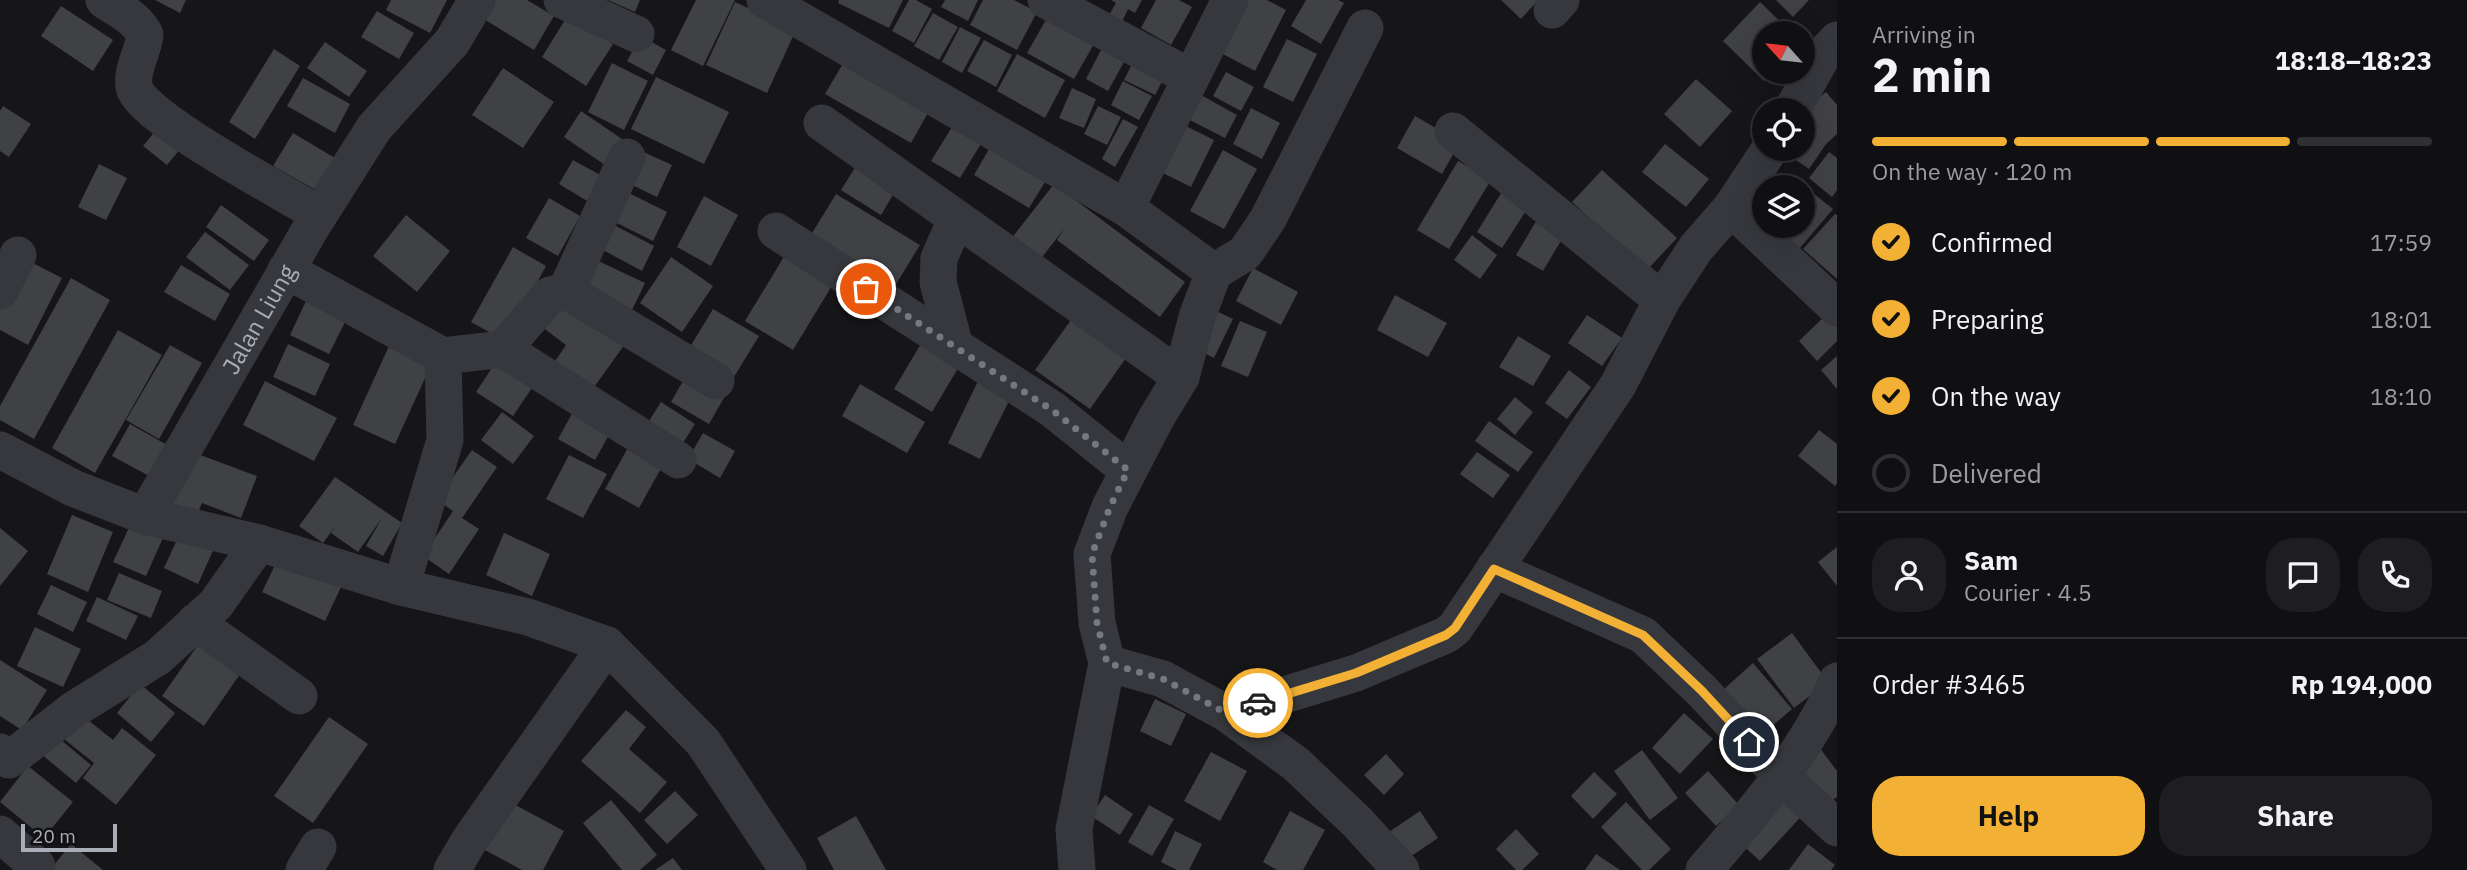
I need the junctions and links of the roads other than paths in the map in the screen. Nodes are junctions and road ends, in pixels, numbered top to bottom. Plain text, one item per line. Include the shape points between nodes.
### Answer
1 (104, 0) edge
2 (477, 0) edge
3 (562, 0) edge
4 (765, 0) edge
5 (1046, 0) edge
6 (1219, 7) edge
7 (1365, 29) dead end
8 (636, 34) dead end
9 (1837, 40) edge
10 (1190, 77) junction
11 (1798, 98) edge
12 (822, 123) dead end
13 (1454, 131) dead end
14 (626, 157) dead end
15 (1762, 161) edge
16 (1126, 208) junction
17 (1731, 208) junction
18 (319, 214) junction
19 (956, 220) junction
20 (776, 231) dead end
21 (18, 255) dead end
22 (286, 270) junction
23 (1214, 272) junction
24 (0, 291) edge
25 (565, 291) junction
26 (1662, 300) junction
27 (1837, 308) edge
28 (956, 346) junction
29 (503, 349) junction
30 (443, 356) junction
31 (1181, 377) junction
32 (716, 381) dead end
33 (0, 450) edge
34 (678, 460) dead end
35 (1128, 470) junction
36 (145, 516) junction
37 (259, 544) junction
38 (1494, 569) junction
39 (401, 587) junction
40 (195, 622) junction
41 (607, 645) junction
42 (1107, 663) junction
43 (1837, 681) edge
44 (299, 696) dead end
45 (1226, 713) junction
46 (3, 762) edge
47 (1780, 776) junction
48 (1837, 828) edge
49 (0, 834) edge
50 (37, 866) dead end
51 (452, 870) edge
52 (788, 870) edge
53 (1077, 870) edge
54 (1401, 870) edge
55 (1704, 870) edge

1 - 18 street via 132,18 145,35 135,71 139,100 191,138
2 - 18 street, Jalan Liung via 452,42 374,128
3 - 8 street
4 - 16 street
5 - 10 street
6 - 10 street
7 - 23 street via 1268,219 1245,253
9 - 11 street
10 - 16 street
12 - 19 street
13 - 26 street
14 - 25 street
15 - 17 street
16 - 23 street
17 - 26 street via 1696,248
17 - 27 street
18 - 22 street, Jalan Liung
19 - 28 street via 939,258 938,282
19 - 31 street
20 - 28 street
21 - 24 street
22 - 30 street
22 - 36 street, Jalan Liung
23 - 31 street
25 - 29 street via 550,295
25 - 32 street
26 - 38 street via 1618,386
28 - 35 street via 1052,410
29 - 30 street
29 - 34 street
30 - 39 street via 445,440
31 - 35 street
33 - 36 street via 73,488
35 - 42 street via 1092,554 1097,623
36 - 37 street
37 - 39 street
37 - 40 street via 216,604
38 - 45 street via 1446,635 1356,673
38 - 47 street via 1643,635
39 - 41 street via 528,617
40 - 44 street
40 - 46 street via 158,657 73,709
41 - 51 street
41 - 52 street via 703,742
42 - 45 street via 1163,679
42 - 53 street via 1074,830
43 - 47 street
45 - 54 street via 1296,764
47 - 48 street
47 - 55 street
49 - 50 street

